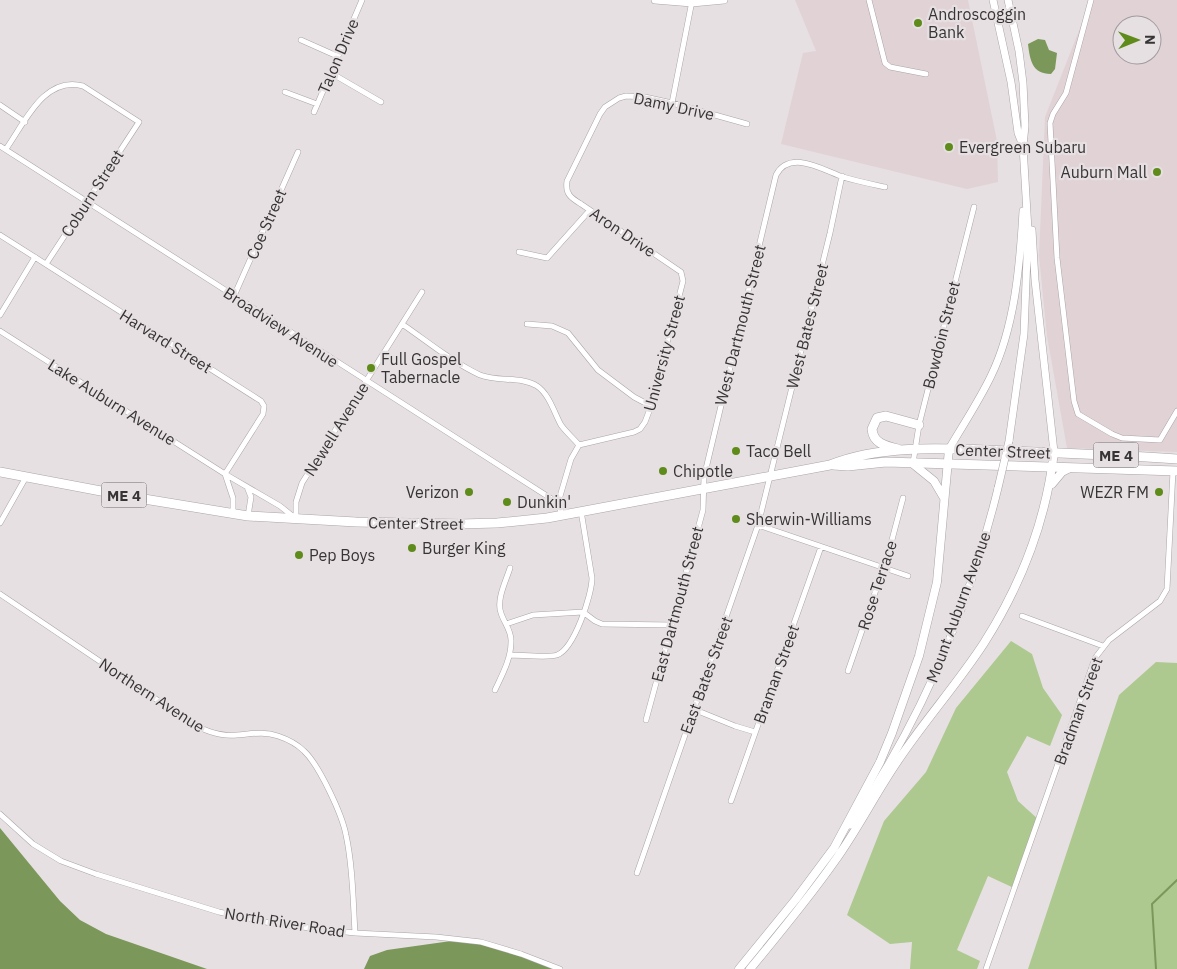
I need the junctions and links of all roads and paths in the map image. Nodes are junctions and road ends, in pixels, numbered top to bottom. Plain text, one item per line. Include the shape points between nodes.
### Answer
1 (362, 0) edge
2 (655, 0) edge
3 (724, 0) edge
4 (869, 0) edge
5 (993, 0) edge
6 (1008, 0) edge
7 (1091, 0) edge
8 (692, 2) edge
9 (301, 40) dead end
10 (338, 56) junction
11 (331, 73) junction
12 (926, 74) dead end
13 (285, 92) dead end
14 (381, 102) dead end
15 (672, 103) junction
16 (317, 104) junction
17 (0, 105) edge
18 (314, 112) dead end
19 (25, 122) junction
20 (747, 124) dead end
21 (0, 146) edge
22 (1023, 146) junction
23 (6, 149) junction
24 (298, 152) dead end
25 (842, 176) junction
26 (1026, 180) junction
27 (885, 187) dead end
28 (566, 190) joint
29 (86, 202) junction
30 (974, 207) dead end
31 (590, 210) junction
32 (0, 235) edge
33 (519, 252) dead end
34 (36, 257) junction
35 (46, 264) junction
36 (682, 274) joint
37 (422, 292) dead end
38 (234, 296) junction
39 (0, 316) edge
40 (402, 324) junction
41 (527, 324) dead end
42 (0, 331) edge
43 (366, 380) junction
44 (651, 406) junction
45 (1177, 411) edge
46 (919, 425) junction
47 (579, 445) junction
48 (915, 449) junction
49 (948, 449) junction
50 (900, 450) junction
51 (1054, 452) junction
52 (1177, 459) edge
53 (830, 464) junction
54 (913, 464) junction
55 (948, 465) junction
56 (1052, 468) junction
57 (1070, 468) junction
58 (1175, 471) edge
59 (0, 472) edge
60 (225, 474) junction
61 (770, 475) junction
62 (26, 477) junction
63 (245, 485) junction
64 (704, 487) junction
65 (1050, 488) junction
66 (903, 498) dead end
67 (944, 498) junction
68 (558, 503) junction
69 (581, 511) junction
70 (233, 514) junction
71 (562, 515) junction
72 (248, 516) junction
73 (296, 520) junction
74 (0, 523) edge
75 (758, 525) junction
76 (821, 547) junction
77 (510, 568) dead end
78 (883, 568) junction
79 (908, 576) dead end
80 (0, 594) edge
81 (583, 612) junction
82 (1022, 616) dead end
83 (506, 624) junction
84 (672, 624) junction
85 (1103, 646) junction
86 (510, 655) junction
87 (848, 671) dead end
88 (495, 690) dead end
89 (694, 709) junction
90 (646, 720) dead end
91 (755, 732) junction
92 (904, 736) junction
93 (886, 781) junction
94 (731, 801) dead end
95 (0, 814) edge
96 (834, 848) junction
97 (637, 873) dead end
98 (355, 933) junction
99 (560, 969) edge
100 (739, 969) edge
101 (750, 969) edge
102 (986, 969) edge

1 - 10 street, Talon Drive
2 - 8 main road
3 - 8 main road
4 - 12 street via 885,63 890,67
5 - 22 main road, Mount Auburn Avenue
6 - 22 main road, Mount Auburn Avenue via 1023,83
7 - 45 street via 1066,93 1050,123 1057,258 1074,402 1078,414 1112,434 1130,438 1160,440
8 - 15 street
9 - 10 street
10 - 11 street, Talon Drive
11 - 14 street
11 - 16 street, Talon Drive
13 - 16 street
15 - 20 street, Damy Drive
15 - 28 street, Damy Drive via 636,96 612,101 600,114 567,181
16 - 18 street, Talon Drive
17 - 19 street
19 - 23 street
19 - 29 street, Coburn Street via 45,94 63,86 77,85 139,122
21 - 23 street, Broadview Avenue
22 - 26 main road, Mount Auburn Avenue
23 - 29 street, Broadview Avenue
24 - 38 street, Coe Street
25 - 27 street
25 - 61 street, West Bates Street
25 - 64 street, West Dartmouth Street via 795,162 779,170
26 - 49 main road via 1018,274 1007,329 992,375
26 - 51 main road
26 - 92 main road, Mount Auburn Avenue, bridge via 1028,238 1024,334 1009,440 978,562 950,636
28 - 31 street, Aron Drive via 574,200
29 - 35 street, Coburn Street
29 - 38 street, Broadview Avenue
30 - 46 street, Bowdoin Street
31 - 33 street via 547,258
31 - 36 street, Aron Drive
32 - 34 street, Harvard Street
34 - 35 street, Harvard Street
34 - 39 street
35 - 60 street, Harvard Street via 261,401 263,414
36 - 44 street, University Street via 682,285
37 - 40 street, Newell Avenue
38 - 43 street, Broadview Avenue
40 - 43 street, Newell Avenue
40 - 47 street via 480,374 536,386
41 - 44 street via 552,326 568,333 598,370
42 - 60 street, Lake Auburn Avenue
43 - 68 street, Broadview Avenue
43 - 73 street, Newell Avenue via 302,483 296,502
44 - 47 street, University Street via 638,430
46 - 48 street, Bowdoin Street
46 - 50 highway via 886,416 877,418 873,423 875,438 880,443
47 - 68 street via 571,459
48 - 49 highway, Center Street / ME 4
48 - 50 highway, Center Street / ME 4
48 - 54 street, Bowdoin Street
49 - 51 highway, Center Street / ME 4
49 - 55 main road
50 - 53 highway, Center Street / ME 4 via 848,457
51 - 52 highway, Center Street / ME 4
51 - 56 main road
53 - 54 highway, Center Street / ME 4
53 - 61 highway, Center Street / ME 4
54 - 55 highway, Center Street / ME 4
54 - 67 main road via 934,481
55 - 56 highway, Center Street / ME 4
55 - 67 main road
56 - 57 highway, Center Street / ME 4
56 - 65 main road
57 - 58 highway, Center Street / ME 4
57 - 65 main road via 1062,472
58 - 85 street, Bradman Street via 1167,589 1160,600
59 - 62 highway, Center Street / ME 4
60 - 63 street, Lake Auburn Avenue
60 - 70 street via 233,498
61 - 64 highway, Center Street / ME 4
61 - 75 street, East Bates Street
62 - 70 highway, Center Street / ME 4
62 - 74 street
63 - 72 street via 251,497
63 - 73 street, Lake Auburn Avenue
64 - 69 highway, Center Street / ME 4
64 - 84 street, East Dartmouth Street via 703,510
65 - 93 main road via 1036,539 1000,617
66 - 78 street, Rose Terrace
67 - 96 main road via 936,582 911,681 880,762
68 - 71 street
69 - 71 highway, Center Street / ME 4
69 - 81 street via 592,578 592,589
70 - 72 highway, Center Street / ME 4
71 - 73 highway, Center Street / ME 4 via 460,524
72 - 73 highway, Center Street / ME 4
75 - 76 street
75 - 89 street, East Bates Street
76 - 78 street
76 - 91 street, Braman Street
77 - 83 street via 500,601 500,611
78 - 79 street
78 - 87 street, Rose Terrace
80 - 98 street, Northern Avenue via 206,731 237,736 263,733 289,740 304,750 344,826
81 - 83 street via 533,615
81 - 84 street via 602,624
81 - 86 street via 565,650 556,656
82 - 85 street
83 - 86 street via 511,635
84 - 90 street, East Dartmouth Street
85 - 102 street, Bradman Street via 1095,658
86 - 88 street
89 - 91 street
89 - 97 street, East Bates Street
91 - 94 street, Braman Street
92 - 93 main road, Mount Auburn Avenue
92 - 96 main road, Mount Auburn Avenue
93 - 101 main road, Mount Auburn Avenue via 834,862
95 - 98 street, North River Road via 29,841 69,865 236,917
96 - 100 main road, Mount Auburn Avenue
98 - 99 street, North River Road via 480,942

